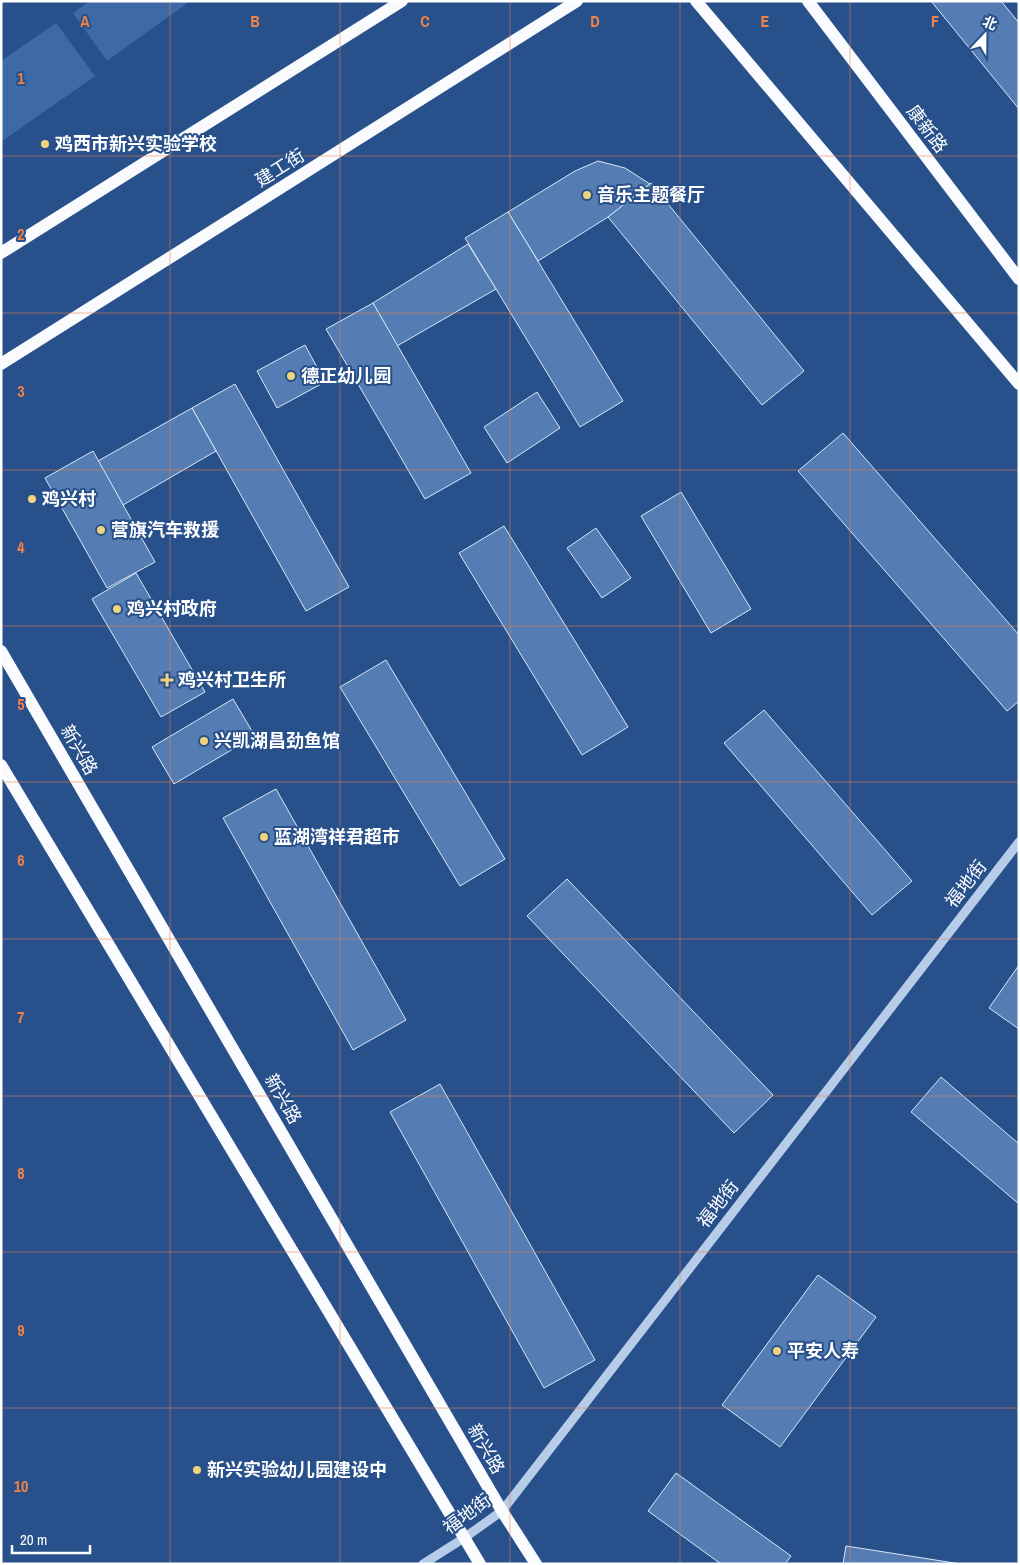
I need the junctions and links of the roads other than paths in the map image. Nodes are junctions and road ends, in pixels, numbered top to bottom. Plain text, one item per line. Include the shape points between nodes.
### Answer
1 (402, 1) edge
2 (577, 1) edge
3 (696, 1) edge
4 (808, 1) edge
5 (1, 253) edge
6 (1019, 279) edge
7 (1, 364) edge
8 (1019, 384) edge
9 (1, 651) edge
10 (1, 765) edge
11 (1019, 842) edge
12 (502, 1511) junction
13 (464, 1538) junction
14 (423, 1564) edge
15 (480, 1564) edge
16 (536, 1564) edge

1 - 5 main road
2 - 7 main road, 建工街
3 - 8 main road
4 - 6 main road, 康新路
9 - 12 main road, 新兴路
10 - 13 main road
11 - 12 street, 福地街
12 - 13 street, 福地街
12 - 16 main road, 新兴路
13 - 14 street, 福地街
13 - 15 main road

